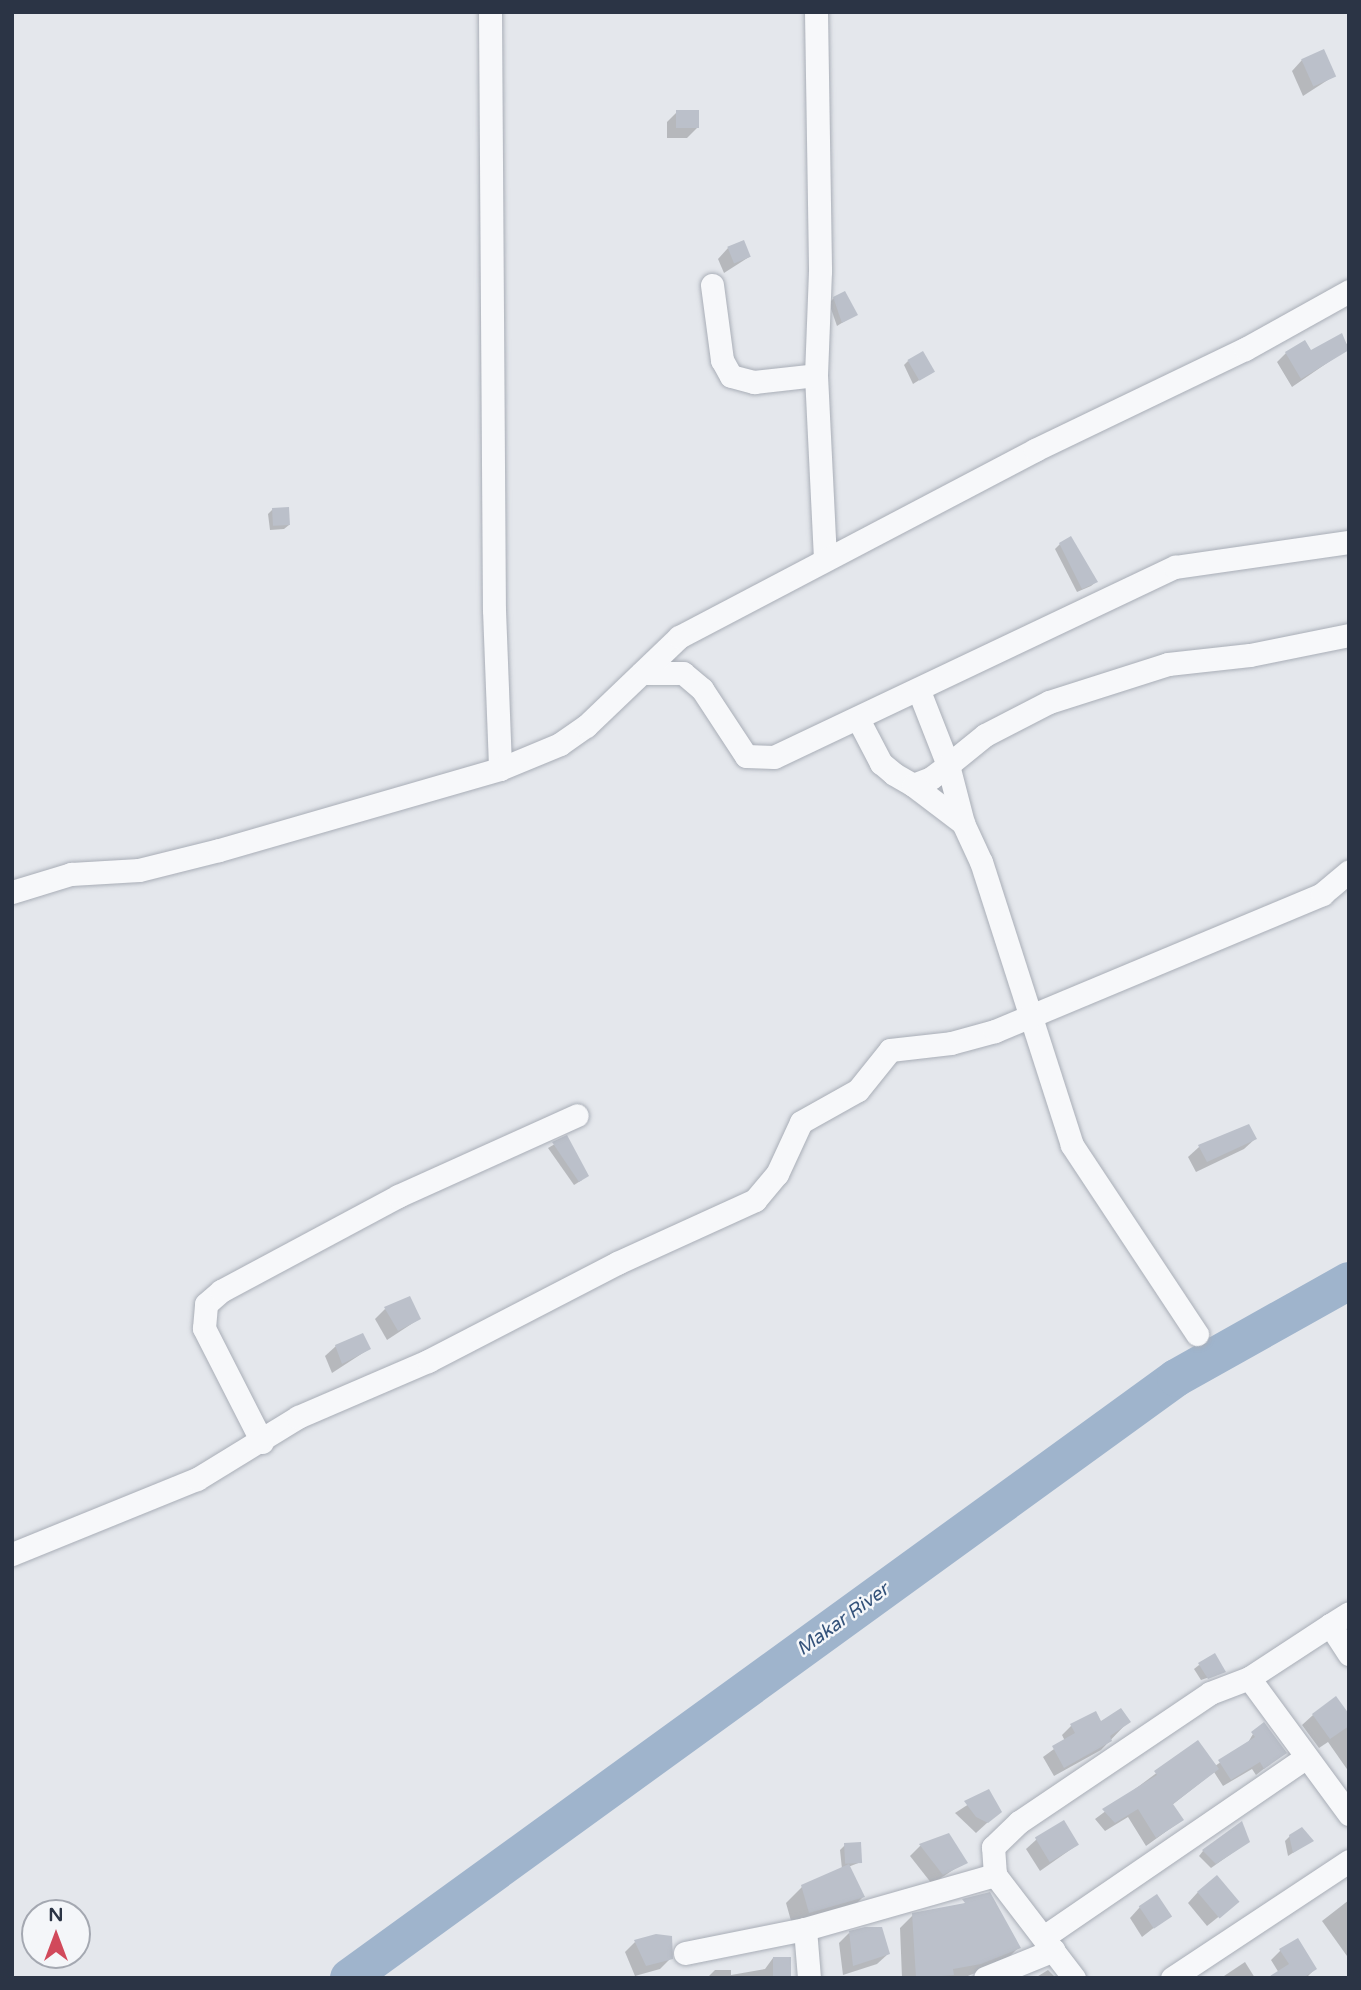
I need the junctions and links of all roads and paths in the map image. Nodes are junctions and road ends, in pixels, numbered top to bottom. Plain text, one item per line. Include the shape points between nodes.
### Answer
1 (490, 12) edge
2 (816, 12) edge
3 (712, 285) dead end
4 (1349, 291) edge
5 (816, 375) junction
6 (1349, 542) edge
7 (825, 559) junction
8 (1349, 635) edge
9 (679, 637) junction
10 (642, 673) junction
11 (683, 673) junction
12 (919, 691) junction
13 (858, 719) junction
14 (948, 765) junction
15 (500, 769) junction
16 (913, 785) junction
17 (963, 823) junction
18 (1349, 871) edge
19 (12, 892) edge
20 (1030, 1017) junction
21 (577, 1115) dead end
22 (1197, 1334) dead end
23 (262, 1442) junction
24 (12, 1554) edge
25 (1339, 1619) edge
26 (1349, 1654) edge
27 (1249, 1678) junction
28 (1306, 1757) junction
29 (1349, 1814) edge
30 (1349, 1861) edge
31 (995, 1875) junction
32 (806, 1928) junction
33 (1049, 1943) junction
34 (685, 1953) dead end
35 (809, 1978) edge
36 (985, 1978) edge
37 (1074, 1978) edge
38 (1172, 1978) edge

1 - 15 street via 494,610
2 - 5 street via 820,271
3 - 5 street via 722,360 731,376 754,382
4 - 7 street via 1245,349
5 - 7 street
6 - 12 street via 1175,567
7 - 9 street
8 - 14 street via 1250,655 1168,664 1049,702 985,734
9 - 10 street
9 - 11 street
10 - 11 street
10 - 15 street via 560,744
11 - 13 street via 702,689 746,756 774,757
12 - 13 street
12 - 14 street
13 - 16 street via 881,763
14 - 16 street
14 - 17 street
15 - 19 street via 219,850 139,870 71,874
16 - 17 street
17 - 20 street via 981,862
18 - 20 street via 1322,894
20 - 22 street via 1081,1163
20 - 23 street via 951,1043 890,1050 858,1090 801,1122 777,1174 755,1200 617,1263 428,1361 298,1417
21 - 23 street via 398,1196 221,1291 206,1304 204,1328
23 - 24 street via 142,1504
25 - 26 street
25 - 27 street
27 - 28 street
27 - 31 street via 1195,1702 1019,1822 993,1847
28 - 29 street
28 - 33 street
30 - 38 street
31 - 32 street
31 - 33 street
32 - 34 street
32 - 35 street
33 - 36 street
33 - 37 street

